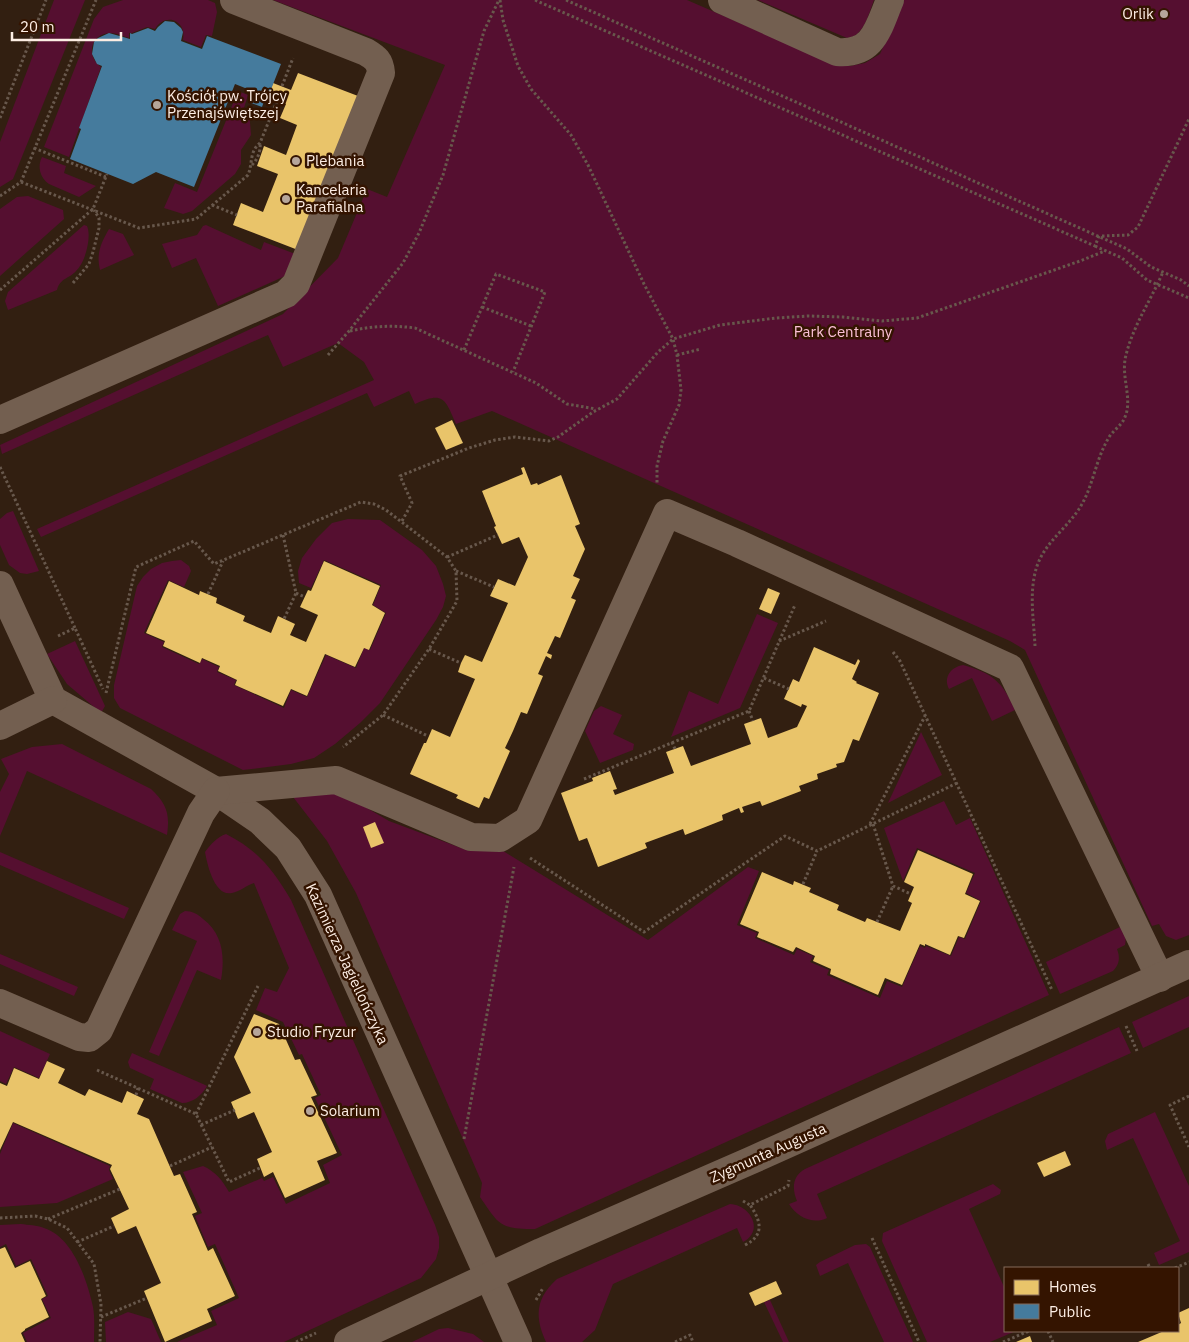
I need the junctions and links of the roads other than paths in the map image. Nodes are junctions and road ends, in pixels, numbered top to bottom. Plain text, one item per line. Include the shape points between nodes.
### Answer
1 (234, 0) edge
2 (722, 0) edge
3 (890, 0) edge
4 (0, 420) edge
5 (0, 585) edge
6 (53, 700) junction
7 (0, 726) edge
8 (216, 791) junction
9 (1189, 964) edge
10 (1160, 978) junction
11 (0, 1003) edge
12 (489, 1276) junction
13 (348, 1342) edge
14 (518, 1342) edge

1 - 4 street via 366,52 381,64 381,73 296,284 286,294
2 - 3 street via 837,52 848,53 868,45
5 - 6 street
6 - 7 street
6 - 8 street, Kazimierza Jagiellończyka
8 - 10 street via 336,780 471,837 508,844 528,820 666,513 1010,668
8 - 11 street via 201,813 99,1030 89,1038 79,1037
8 - 12 street, Kazimierza Jagiellończyka via 260,821 288,848 318,895
9 - 10 street, Zygmunta Augusta
10 - 12 street, Zygmunta Augusta
12 - 13 street, Zygmunta Augusta
12 - 14 street, Kazimierza Jagiellończyka

